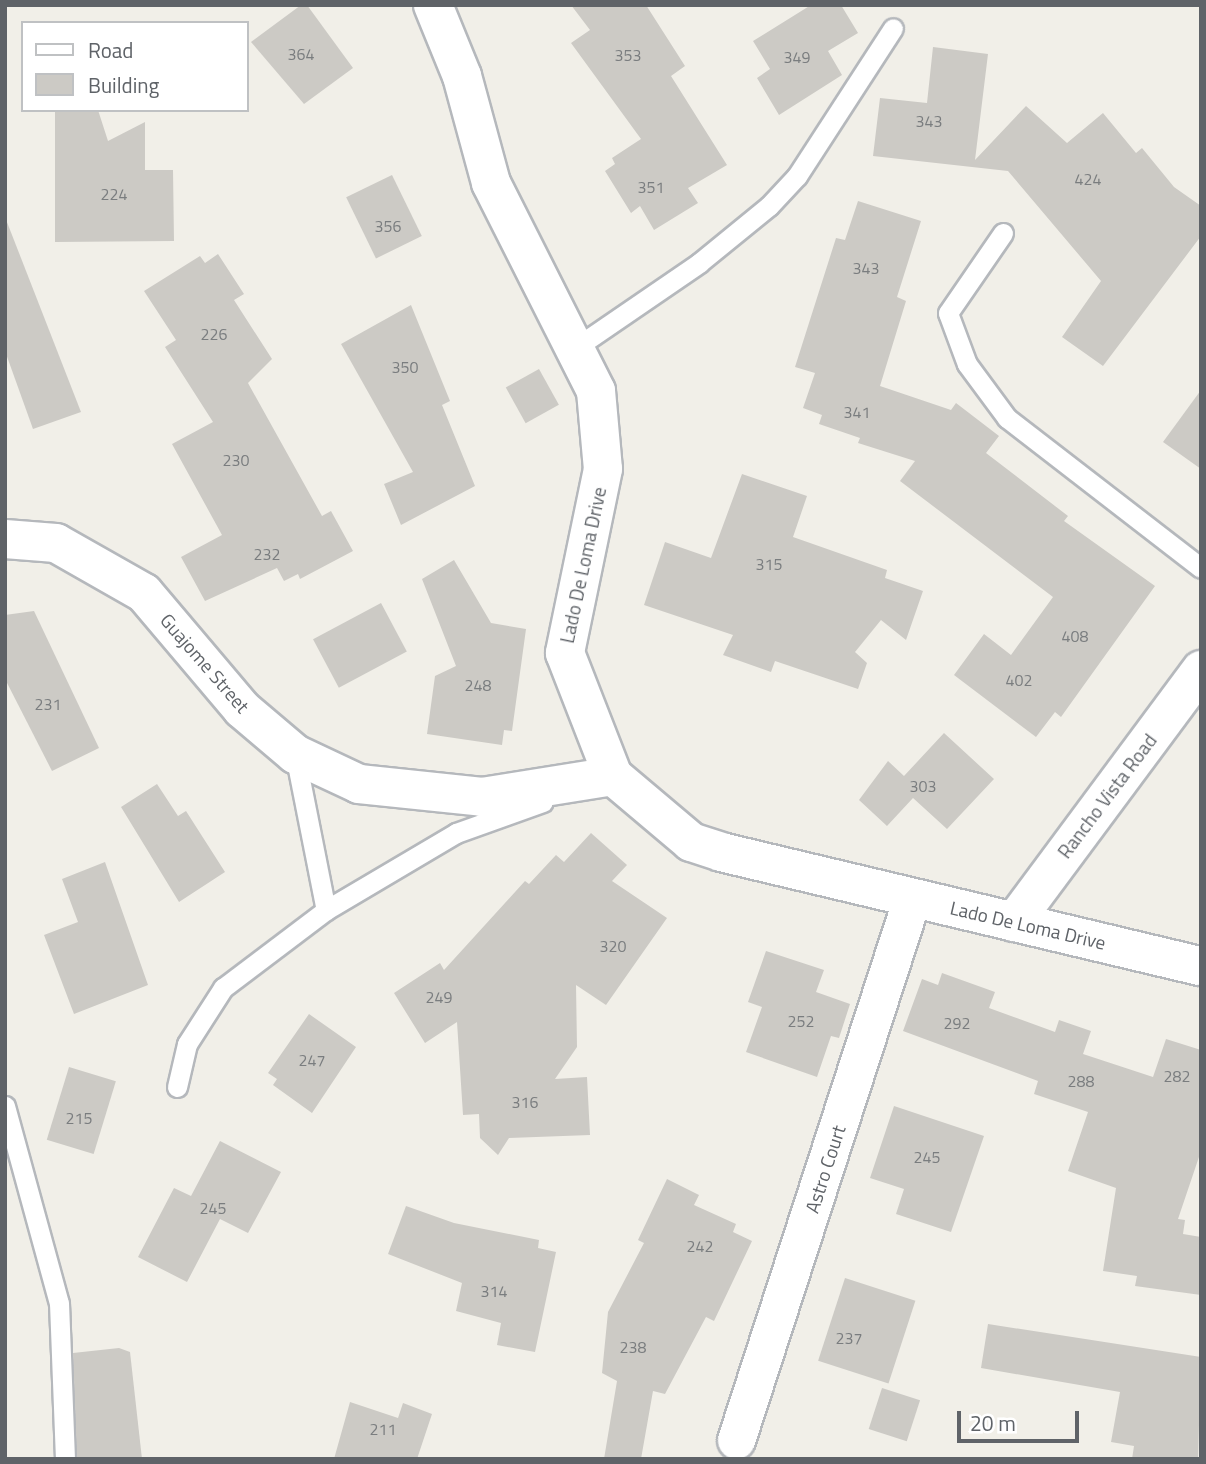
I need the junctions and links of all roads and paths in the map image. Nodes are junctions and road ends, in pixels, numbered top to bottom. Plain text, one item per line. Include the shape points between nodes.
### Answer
1 (433, 5) edge
2 (893, 28) dead end
3 (1003, 233) dead end
4 (578, 346) junction
5 (5, 539) edge
6 (1201, 568) edge
7 (1201, 670) edge
8 (295, 754) junction
9 (612, 776) junction
10 (912, 898) junction
11 (326, 910) junction
12 (1014, 922) junction
13 (1201, 966) edge
14 (177, 1087) dead end
15 (5, 1106) edge
16 (736, 1440) dead end
17 (65, 1459) edge

1 - 4 street, Lado De Loma Drive via 462,76 491,183 518,243
2 - 4 lane via 797,176 769,206 699,263
3 - 6 lane via 948,313 967,364 1007,418
4 - 9 street, Lado De Loma Drive via 596,391 603,469 565,653
5 - 8 street, Guajome Street via 56,543 144,593 242,709
7 - 12 street, Rancho Vista Road
8 - 9 street, Guajome Street via 359,784 482,797
8 - 11 lane
9 - 10 street, Lado De Loma Drive via 691,842
9 - 11 lane via 456,834
10 - 12 street, Lado De Loma Drive
10 - 16 street, Astro Court
11 - 14 lane via 223,988 187,1044
12 - 13 street, Lado De Loma Drive
15 - 17 lane via 59,1303

